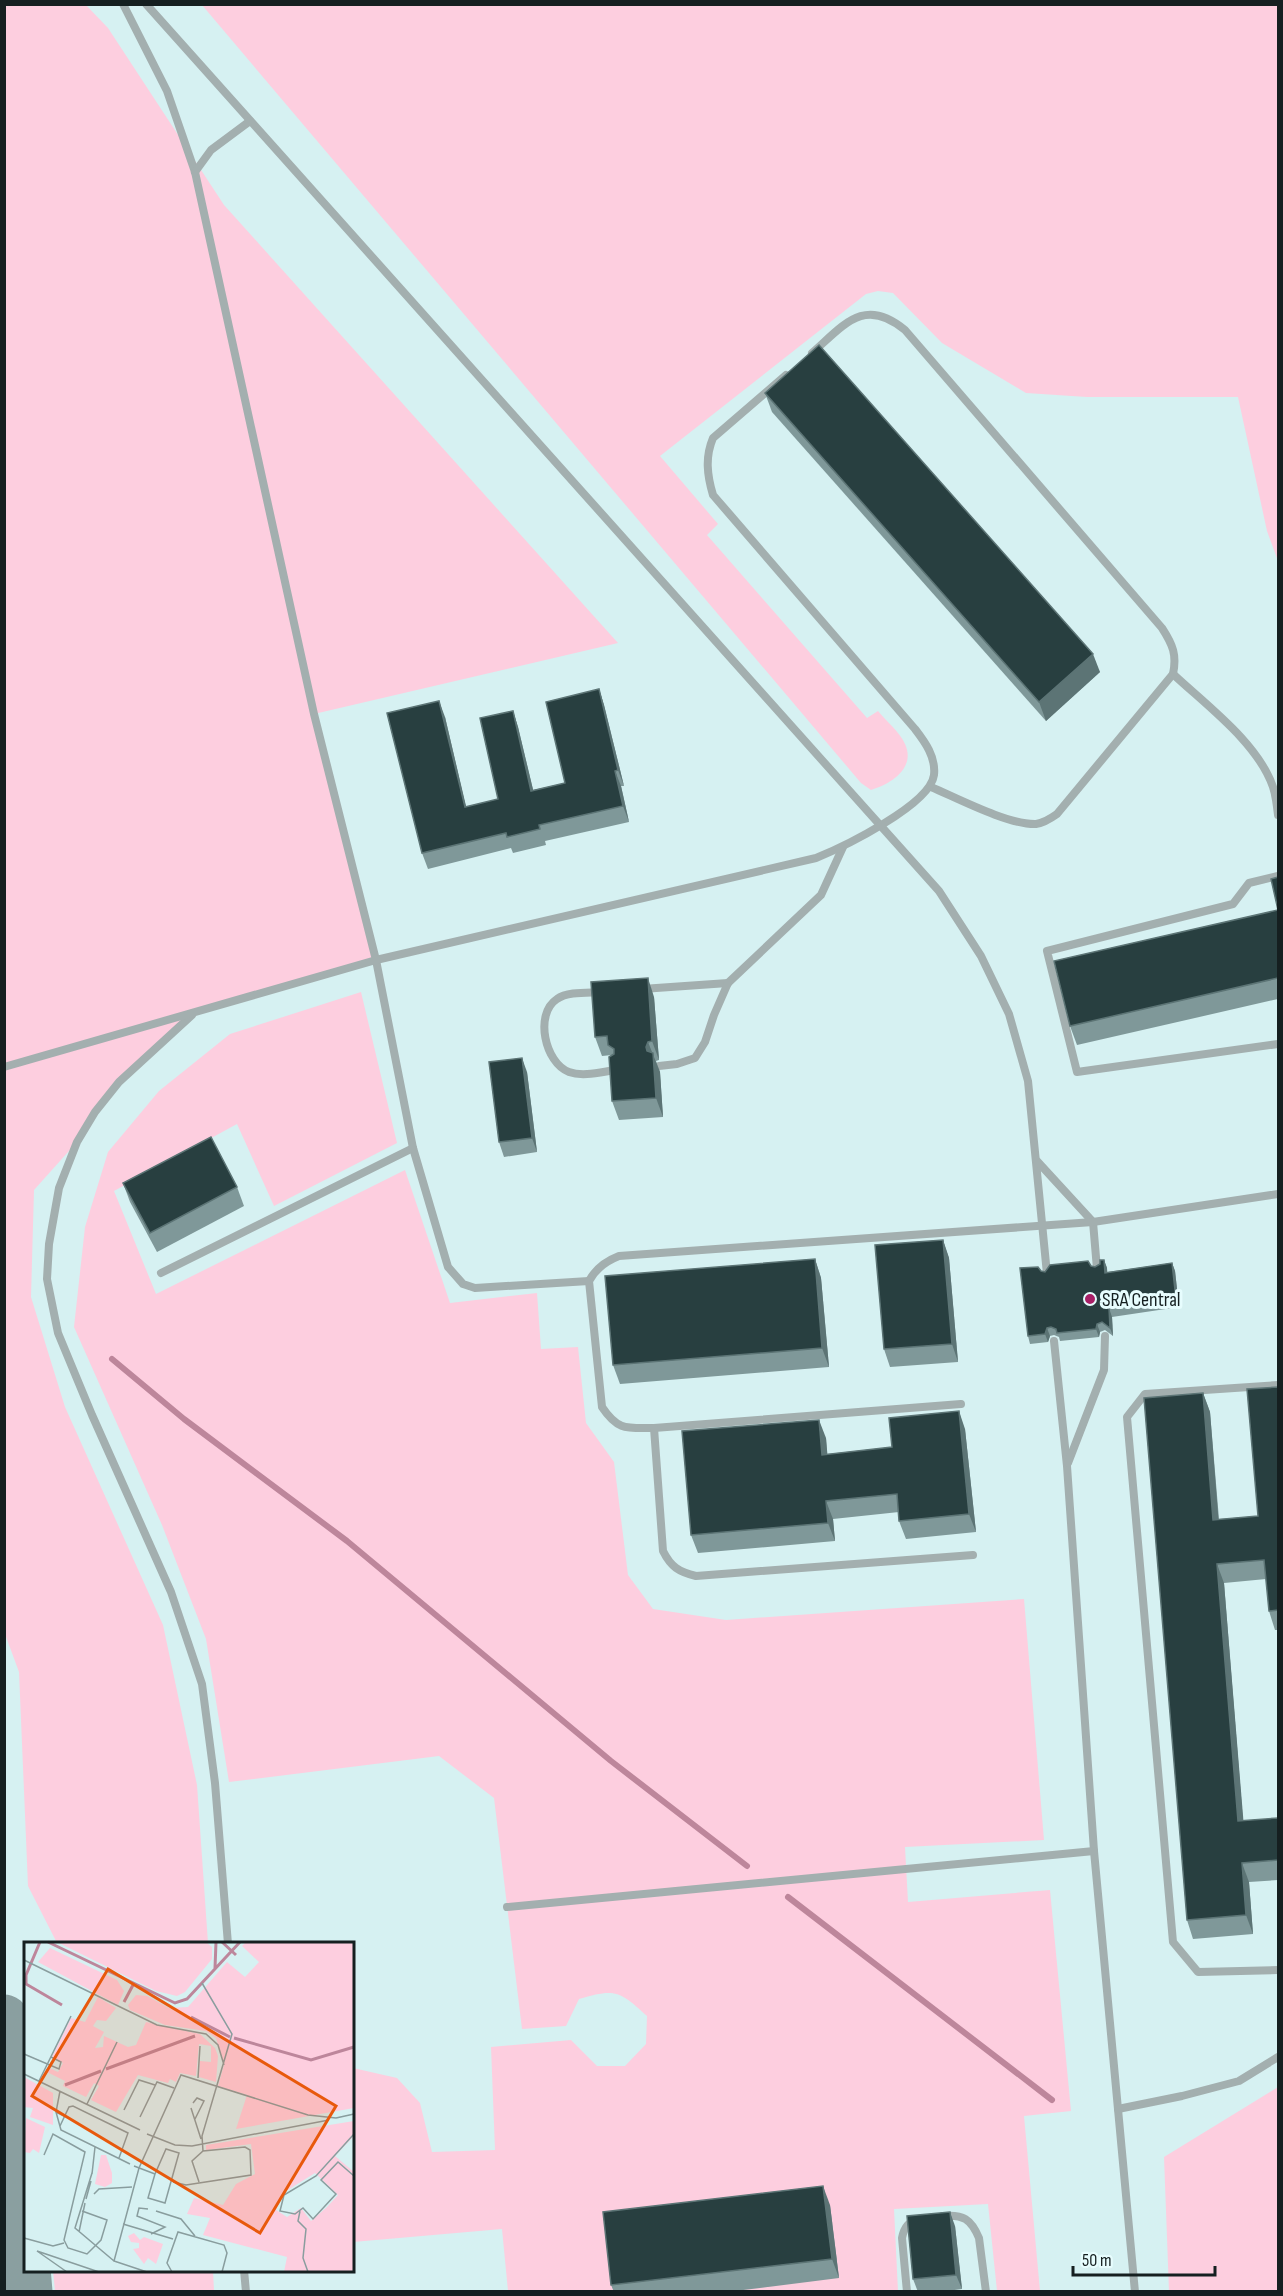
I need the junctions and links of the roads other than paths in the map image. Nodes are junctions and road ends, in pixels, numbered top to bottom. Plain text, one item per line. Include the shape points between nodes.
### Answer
1 (123, 4) edge
2 (146, 4) edge
3 (250, 121) junction
4 (195, 172) junction
5 (802, 362) edge
6 (793, 369) edge
7 (1173, 674) junction
8 (931, 787) junction
9 (1278, 815) edge
10 (881, 827) junction
11 (843, 847) junction
12 (1278, 876) edge
13 (376, 960) junction
14 (728, 983) junction
15 (635, 990) edge
16 (612, 992) edge
17 (194, 1013) junction
18 (1278, 1044) edge
19 (660, 1066) dead end
20 (4, 1067) edge
21 (615, 1070) edge
22 (413, 1148) junction
23 (1036, 1161) junction
24 (1278, 1194) edge
25 (1093, 1222) junction
26 (1042, 1225) junction
27 (1097, 1269) edge
28 (160, 1273) dead end
29 (1047, 1274) edge
30 (589, 1281) junction
31 (1105, 1336) dead end
32 (1054, 1341) dead end
33 (1278, 1384) edge
34 (960, 1404) dead end
35 (654, 1428) junction
36 (1067, 1466) junction
37 (973, 1555) dead end
38 (1094, 1851) junction
39 (507, 1907) dead end
40 (228, 1942) edge
41 (1278, 1970) edge
42 (1278, 2057) edge
43 (1118, 2109) junction
44 (934, 2218) edge
45 (924, 2219) edge
46 (244, 2272) edge
47 (246, 2292) edge
48 (907, 2292) edge
49 (986, 2292) edge
50 (1135, 2292) edge

1 - 4 lane via 167,91
2 - 3 lane
3 - 4 lane via 211,150
3 - 10 lane
4 - 13 lane via 314,714
5 - 7 lane via 853,318 866,314 892,319 1162,628 1176,654
6 - 8 lane via 713,438 708,452 713,495 915,729 932,757
7 - 8 lane via 1048,821 1024,823
7 - 9 lane via 1238,734 1259,761 1272,786
8 - 10 lane
10 - 11 lane
10 - 23 lane via 939,891 981,956 1009,1014 1028,1081
11 - 13 lane via 816,858
11 - 14 lane via 821,895
12 - 18 lane via 1249,883 1233,904 1047,951 1077,1072
13 - 17 lane
13 - 22 lane
14 - 15 lane
14 - 19 lane via 695,1058
16 - 21 lane via 565,995 549,1006 544,1016 549,1053 557,1065 578,1074
17 - 20 lane
17 - 40 lane via 119,1082 77,1142 59,1188 47,1280 58,1333 171,1592 202,1683 215,1783
22 - 28 lane
22 - 30 lane via 448,1267 463,1284 475,1288
23 - 25 lane
23 - 26 lane
24 - 25 lane
25 - 26 lane
25 - 27 lane
26 - 29 lane
26 - 30 lane via 619,1256 595,1271
30 - 35 lane via 602,1407 611,1421 624,1428
31 - 36 lane via 1104,1370
32 - 36 lane
33 - 41 lane via 1145,1394 1127,1417 1173,1942 1198,1972
34 - 35 lane
35 - 37 lane via 663,1551 670,1565 681,1572 696,1576
36 - 38 lane
38 - 39 lane
38 - 43 lane
42 - 43 lane via 1239,2082
43 - 50 lane
44 - 49 lane via 954,2215 970,2221 979,2238
45 - 48 lane via 909,2223 904,2229
46 - 47 lane

